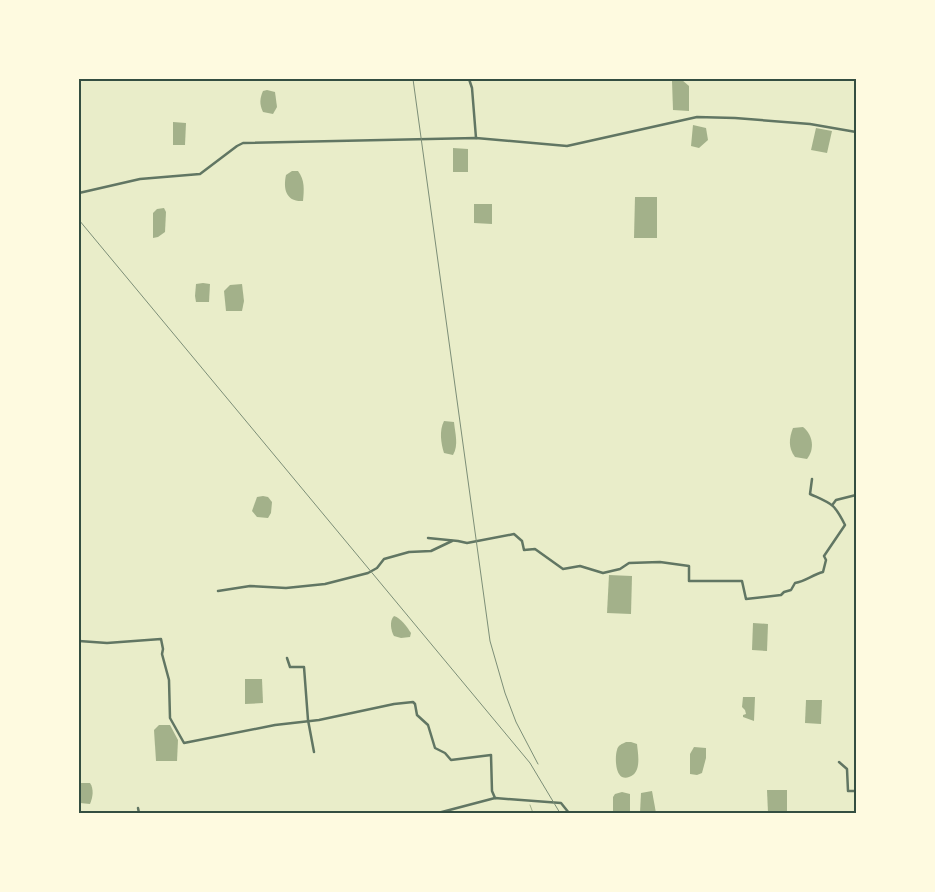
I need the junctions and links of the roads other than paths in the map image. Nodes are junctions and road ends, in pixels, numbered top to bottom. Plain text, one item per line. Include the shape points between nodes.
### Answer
1 (469, 79) edge
2 (856, 132) edge
3 (476, 138) junction
4 (79, 193) edge
5 (812, 479) dead end
6 (856, 495) edge
7 (833, 504) junction
8 (428, 538) dead end
9 (453, 540) junction
10 (218, 591) dead end
11 (79, 641) edge
12 (288, 658) dead end
13 (308, 720) junction
14 (314, 752) dead end
15 (839, 762) dead end
16 (856, 791) edge
17 (495, 798) junction
18 (138, 808) dead end
19 (139, 813) edge
20 (438, 813) edge
21 (569, 813) edge

1 - 3 street
2 - 3 street via 810,124 697,117 567,146
3 - 4 street via 243,143 200,174 140,179
5 - 7 street via 810,494
6 - 7 street via 836,500
7 - 9 street via 845,525 824,556 823,572 795,583 791,590 781,595 746,599 742,581 689,581 689,566 660,562 629,563 603,573 580,566 563,569 535,549 524,550 522,541 514,534 467,544
8 - 9 street
9 - 10 street via 431,551 409,552 384,559 368,573 325,584 286,588 250,586
11 - 13 street via 107,643 162,639 162,654 169,680 170,718 184,743
12 - 13 street via 290,667 304,667
13 - 14 street
13 - 17 street via 412,702 417,715 428,725 435,748 451,760 491,755
15 - 16 street via 847,769 848,791
17 - 20 street
17 - 21 street via 561,803
18 - 19 street

